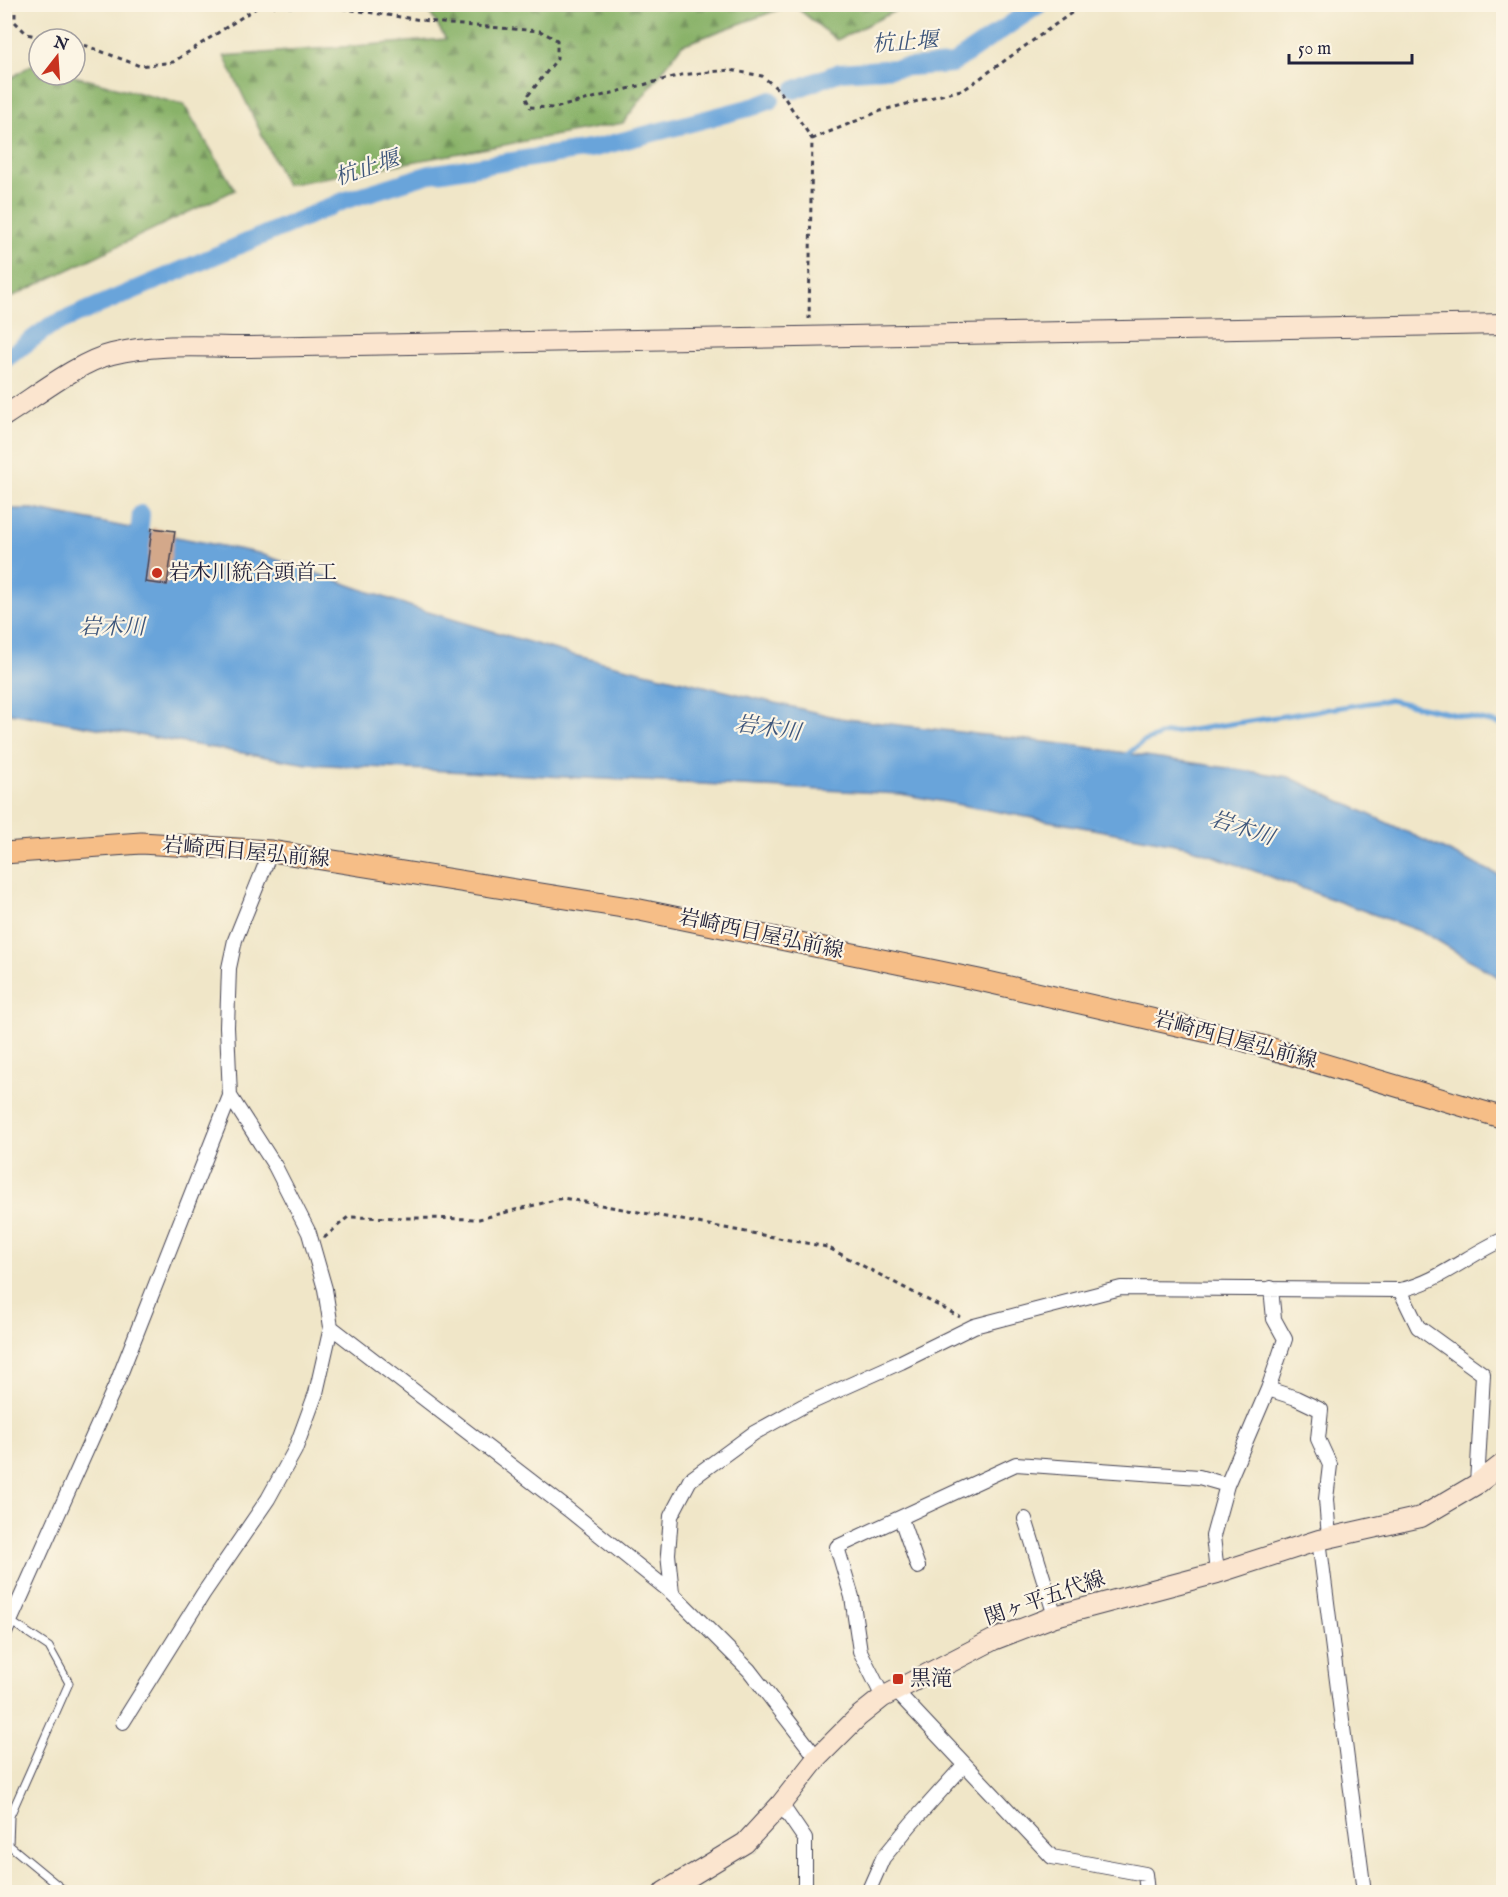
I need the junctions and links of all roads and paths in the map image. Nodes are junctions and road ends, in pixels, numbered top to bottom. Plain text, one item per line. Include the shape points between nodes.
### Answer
1 (15, 4) edge
2 (1084, 4) edge
3 (27, 34) edge
4 (87, 48) edge
5 (812, 139) junction
6 (1503, 324) edge
7 (809, 336) junction
8 (4, 416) edge
9 (271, 851) junction
10 (4, 853) edge
11 (230, 1096) junction
12 (1503, 1118) edge
13 (1503, 1239) edge
14 (313, 1248) junction
15 (1271, 1288) junction
16 (1400, 1290) junction
17 (974, 1326) junction
18 (331, 1327) junction
19 (1268, 1389) junction
20 (1503, 1463) edge
21 (1477, 1484) junction
22 (1227, 1485) junction
23 (901, 1519) junction
24 (1025, 1519) dead end
25 (1324, 1539) junction
26 (918, 1568) dead end
27 (1217, 1573) junction
28 (672, 1593) junction
29 (1055, 1616) junction
30 (10, 1622) junction
31 (4, 1635) edge
32 (889, 1694) junction
33 (123, 1722) dead end
34 (817, 1758) junction
35 (964, 1765) junction
36 (781, 1804) junction
37 (66, 1893) edge
38 (664, 1893) edge
39 (800, 1893) edge
40 (868, 1893) edge
41 (1147, 1893) edge
42 (1364, 1893) edge

1 - 3 path via 15,22
2 - 5 path via 965,89 884,110
4 - 5 path via 140,66 173,62 259,6 339,8 449,24 540,31 557,40 558,59 526,98 530,107 555,108 681,75 730,70 762,76 780,91
5 - 7 path
6 - 7 street
7 - 8 street via 167,347 111,354 81,367
9 - 10 main road, 岩崎西目屋弘前線 via 141,843
9 - 11 street via 235,940 229,968
9 - 12 main road, 岩崎西目屋弘前線 via 635,909 979,980 1239,1039
11 - 14 street via 275,1166
11 - 30 street via 118,1380
13 - 16 street via 1418,1287
14 - 17 path via 348,1217 479,1219 563,1198 827,1247
14 - 18 street
15 - 16 street
15 - 17 street via 1121,1288
15 - 19 street via 1274,1319 1285,1339
16 - 21 street via 1418,1327 1483,1374
17 - 28 street via 803,1406 754,1433 690,1480 671,1516 668,1554
18 - 28 street
18 - 33 street via 316,1393 295,1450
19 - 22 street
19 - 25 street via 1322,1410 1318,1439 1330,1465
20 - 21 street, 関ヶ平五代線
21 - 25 street, 関ヶ平五代線 via 1420,1516
22 - 23 street via 1199,1477 1016,1464
22 - 27 street via 1213,1536
23 - 26 street
23 - 32 street via 837,1547 852,1597 860,1651
24 - 29 street
25 - 27 street, 関ヶ平五代線
25 - 42 street
27 - 29 street, 関ヶ平五代線
28 - 34 street via 749,1670
29 - 32 street, 関ヶ平五代線 via 993,1640
30 - 31 street
30 - 37 lane via 49,1647 69,1683 10,1816 9,1845
32 - 34 street, 関ヶ平五代線 via 858,1717
32 - 35 street
34 - 36 street, 関ヶ平五代線
35 - 40 street via 884,1858
35 - 41 street via 1052,1857 1145,1874
36 - 38 street, 関ヶ平五代線 via 745,1843
36 - 39 street via 805,1839 805,1886

